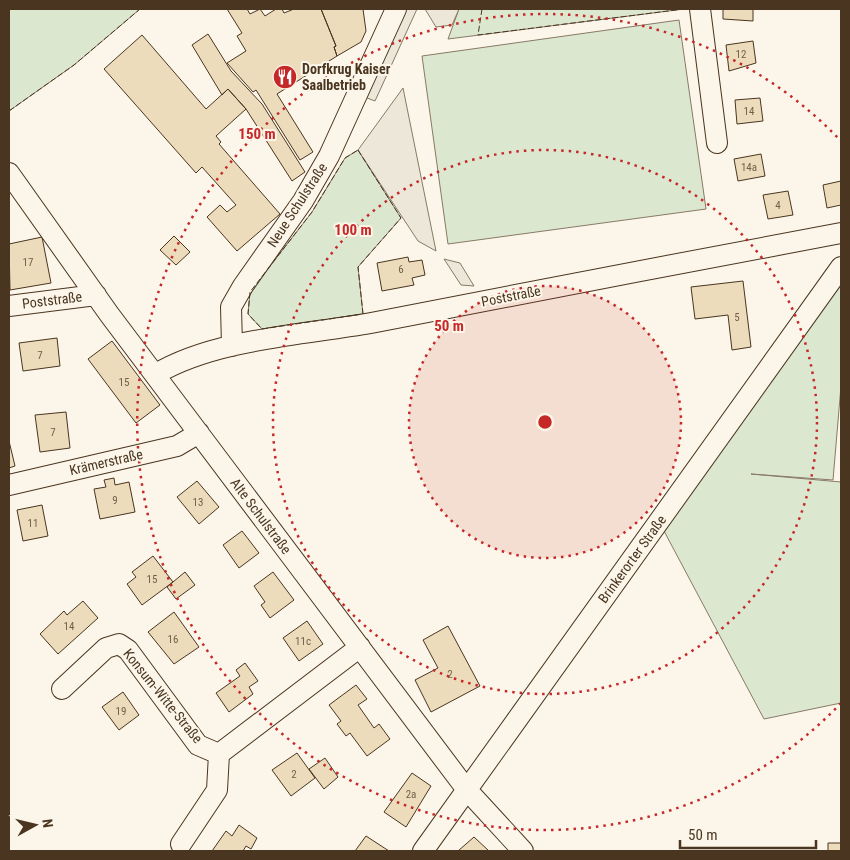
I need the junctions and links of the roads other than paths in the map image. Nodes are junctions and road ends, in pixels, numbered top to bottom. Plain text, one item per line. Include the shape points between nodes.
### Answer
1 (396, 9) edge
2 (700, 9) edge
3 (717, 143) dead end
4 (9, 173) edge
5 (841, 233) edge
6 (841, 268) edge
7 (96, 295) junction
8 (9, 306) edge
9 (232, 346) junction
10 (156, 374) junction
11 (199, 433) junction
12 (9, 485) edge
13 (360, 648) junction
14 (62, 689) dead end
15 (219, 754) junction
16 (467, 790) junction
17 (181, 844) dead end
18 (423, 851) edge
19 (523, 851) edge

1 - 9 street, Neue Schulstraße via 329,156 303,201 231,307
2 - 3 street
4 - 7 street, Alte Schulstraße
5 - 9 street, Poststraße
6 - 16 street, Brinkerorter Straße
7 - 8 street, Poststraße
7 - 10 street, Alte Schulstraße
9 - 10 street, Poststraße via 188,358
10 - 11 street, Alte Schulstraße
11 - 12 street, Krämerstraße via 177,446
11 - 13 street, Alte Schulstraße
13 - 15 street
13 - 16 street, Alte Schulstraße
14 - 15 street, Konsum-Witte-Straße via 106,648 119,644 128,650 198,745
15 - 17 street via 217,790
16 - 18 street, Brinkerorter Straße
16 - 19 street, Alte Schulstraße

